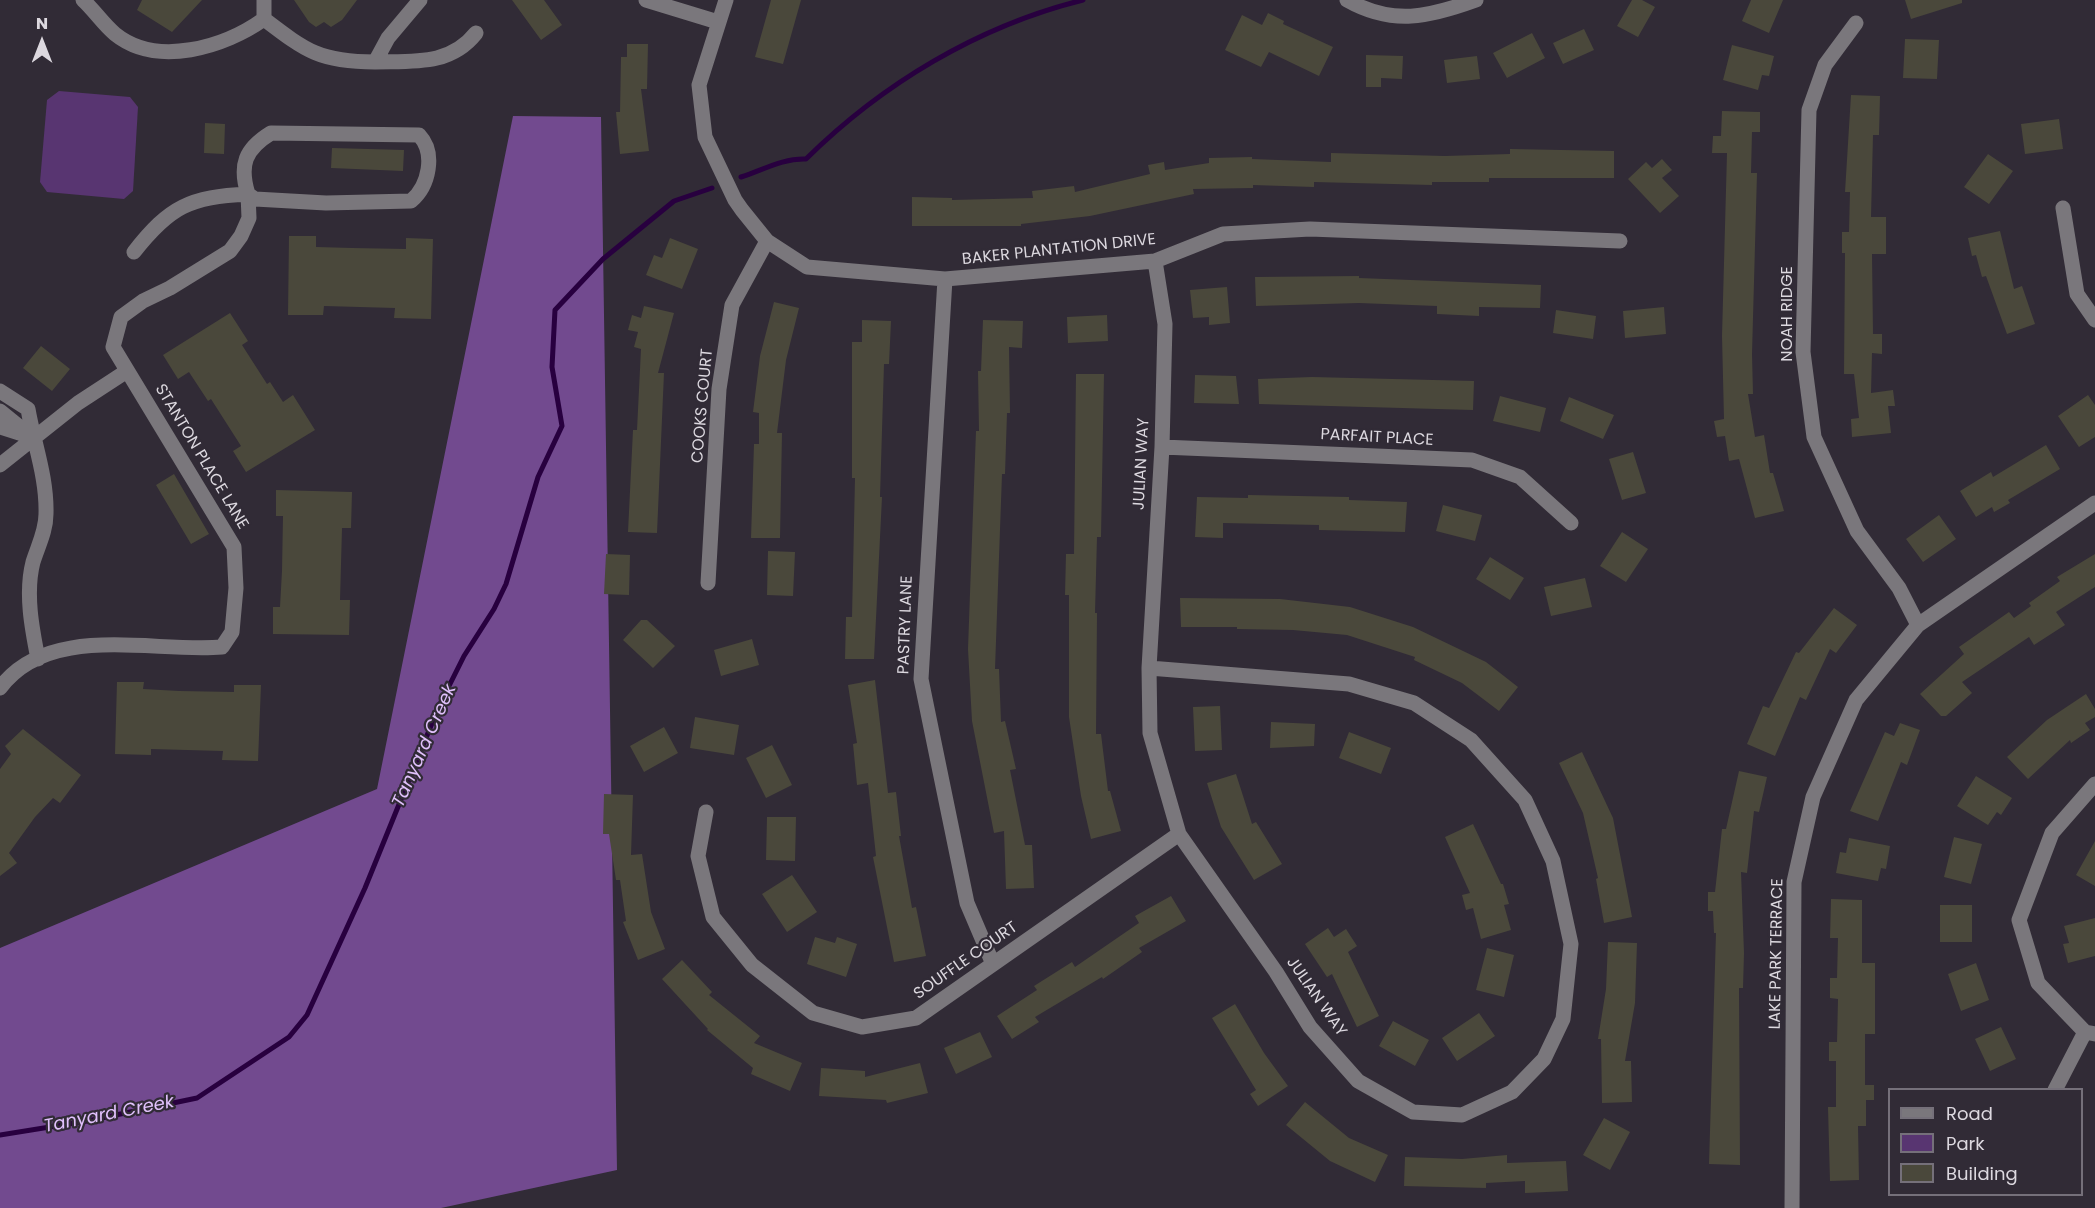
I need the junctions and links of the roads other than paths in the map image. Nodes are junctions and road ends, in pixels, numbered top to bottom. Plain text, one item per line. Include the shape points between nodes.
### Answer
1 (83, 0) edge
2 (264, 0) edge
3 (420, 0) edge
4 (646, 0) edge
5 (726, 0) edge
6 (1347, 0) edge
7 (1476, 0) edge
8 (264, 19) junction
9 (718, 22) junction
10 (1856, 23) dead end
11 (476, 33) dead end
12 (375, 62) junction
13 (248, 195) junction
14 (2063, 208) dead end
15 (767, 241) junction
16 (1620, 241) dead end
17 (134, 252) dead end
18 (1155, 261) junction
19 (945, 279) junction
20 (2095, 320) edge
21 (127, 371) junction
22 (0, 391) edge
23 (0, 411) edge
24 (0, 427) edge
25 (32, 437) junction
26 (1162, 447) junction
27 (0, 465) edge
28 (2095, 503) edge
29 (1571, 523) dead end
30 (708, 583) dead end
31 (1918, 625) junction
32 (38, 659) junction
33 (1149, 668) junction
34 (0, 688) edge
35 (2095, 784) edge
36 (706, 812) dead end
37 (1179, 834) junction
38 (993, 964) junction
39 (2090, 1033) edge
40 (2056, 1088) edge
41 (1792, 1208) edge

1 - 8 street via 115,34 134,45 161,51 216,44
2 - 8 street
3 - 12 street via 388,38
4 - 9 street
5 - 9 street, BAKER PLANTATION DRIVE
6 - 7 street via 1361,8 1408,18
8 - 12 street via 320,56 344,62
9 - 15 street, BAKER PLANTATION DRIVE via 699,86 705,137 735,200
10 - 31 street, NOAH RIDGE via 1825,65 1809,110 1803,352 1814,437 1857,531 1899,588
11 - 12 street via 465,46 447,57
13 - 13 street via 245,161 254,144 271,133 419,135 427,144 429,156 422,192 411,201 326,202 255,199
13 - 17 street via 215,196 176,210 156,225
13 - 21 street, STANTON PLACE LANE via 249,218 230,251 121,317 112,347
14 - 20 street via 2077,294
15 - 19 street, BAKER PLANTATION DRIVE via 807,267
15 - 30 street, COOKS COURT via 732,305 719,390
16 - 18 street, BAKER PLANTATION DRIVE via 1310,229 1223,234
18 - 19 street, BAKER PLANTATION DRIVE
18 - 26 street, JULIAN WAY via 1165,324
19 - 38 street, PASTRY LANE via 921,679 968,903
21 - 25 street
21 - 32 street, STANTON PLACE LANE via 234,547 232,632 222,647 87,644 47,653
22 - 25 street via 27,409
23 - 25 street
24 - 25 street
25 - 27 street
25 - 32 street via 45,485 46,515 30,589
26 - 29 street, PARFAIT PLACE via 1472,460 1521,477
26 - 33 street, JULIAN WAY
28 - 31 street, LAKE PARK TERRACE
31 - 41 street, LAKE PARK TERRACE via 1856,700 1813,797 1794,882
32 - 34 street, STANTON PLACE LANE via 8,677
33 - 37 street, JULIAN WAY via 1150,733
33 - 37 street, JULIAN WAY via 1349,684 1414,704 1471,740 1525,800 1553,861 1571,944 1563,1019 1544,1059 1512,1092 1462,1115 1413,1112 1358,1081 1310,1027
35 - 39 street via 2052,833 2019,920 2038,983
36 - 38 street, SOUFFLE COURT via 698,856 713,917 752,965 813,1013 862,1027 916,1018
37 - 38 street, SOUFFLE COURT
39 - 40 street

